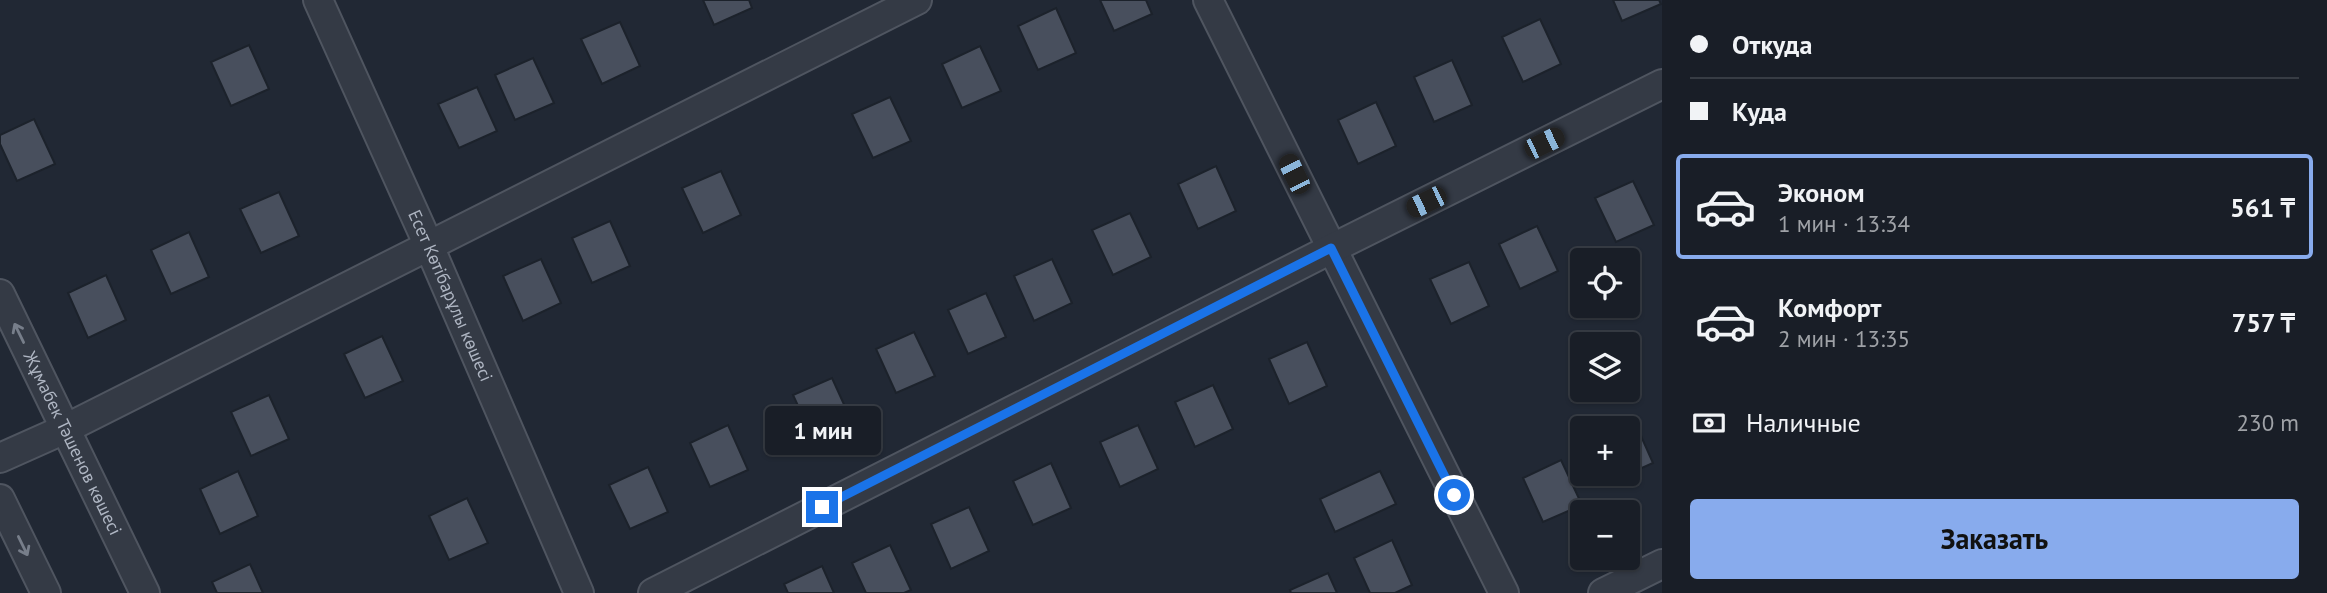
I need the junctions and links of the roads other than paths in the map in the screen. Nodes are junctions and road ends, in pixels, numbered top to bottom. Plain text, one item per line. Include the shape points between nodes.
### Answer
1 (318, 0) edge
2 (917, 0) edge
3 (1208, 0) edge
4 (1662, 84) edge
5 (429, 246) junction
6 (1331, 248) junction
7 (0, 294) edge
8 (65, 429) junction
9 (0, 458) edge
10 (0, 499) edge
11 (1662, 564) edge
12 (46, 593) edge
13 (145, 593) edge
14 (579, 593) edge
15 (653, 593) edge
16 (1504, 593) edge
17 (1604, 593) edge

1 - 5 street, Есет Көтібарұлы көшесі
2 - 5 street
3 - 6 street
4 - 6 street
5 - 8 street
5 - 14 street, Есет Көтібарұлы көшесі
6 - 15 street
6 - 16 street
8 -> 7 street, Жұмабек Тәшенов көшесі
8 - 9 street
8 - 13 street, Жұмабек Тәшенов көшесі
10 -> 12 street
11 - 17 street

